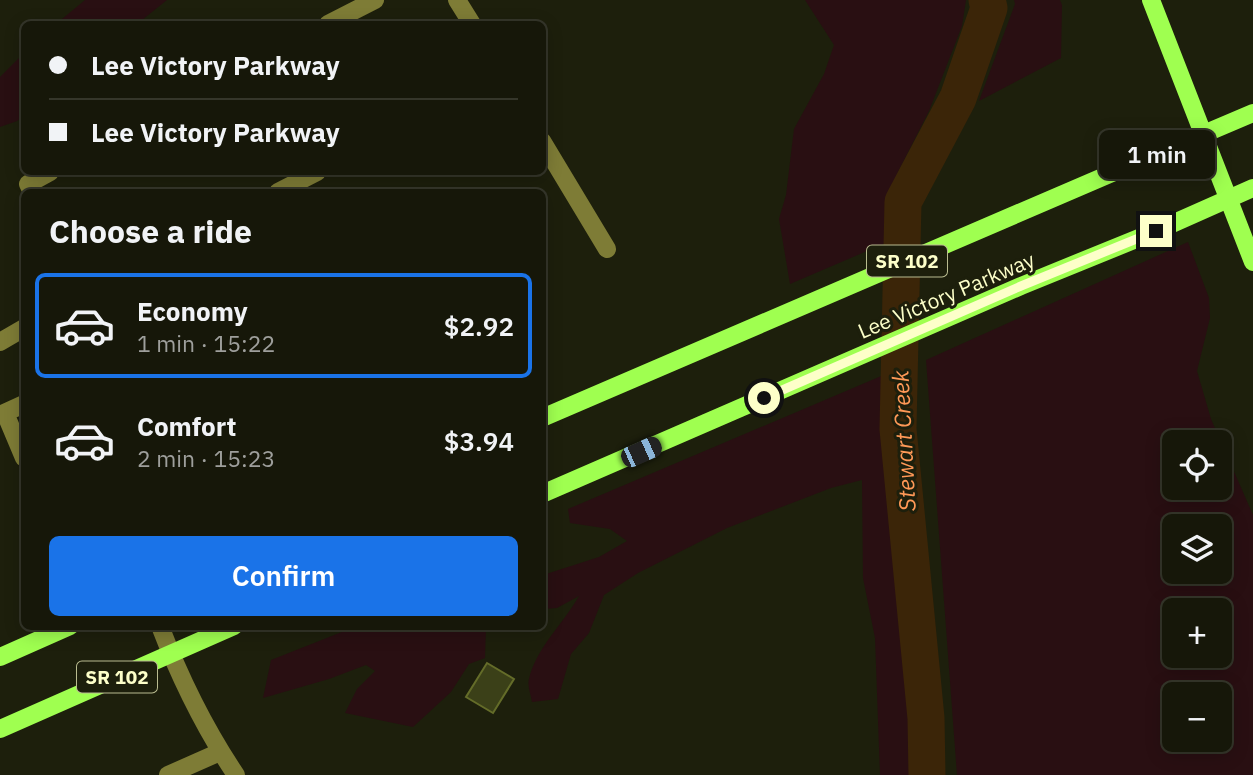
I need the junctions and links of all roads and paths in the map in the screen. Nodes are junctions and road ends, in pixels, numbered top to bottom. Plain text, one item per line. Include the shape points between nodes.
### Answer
1 (375, 0) edge
2 (457, 0) edge
3 (1151, 0) edge
4 (334, 21) edge
5 (470, 21) edge
6 (1253, 113) edge
7 (546, 148) edge
8 (44, 175) edge
9 (311, 175) edge
10 (1253, 188) edge
11 (30, 189) edge
12 (284, 189) edge
13 (607, 249) dead end
14 (1253, 262) edge
15 (21, 330) edge
16 (0, 342) edge
17 (21, 405) edge
18 (2, 414) edge
19 (546, 416) edge
20 (21, 452) edge
21 (546, 492) edge
22 (61, 630) edge
23 (161, 630) edge
24 (225, 630) edge
25 (170, 654) junction
26 (0, 657) edge
27 (0, 729) edge
28 (220, 752) junction
29 (168, 775) edge
30 (236, 775) edge

1 - 4 street
2 - 5 street
3 - 14 main road
6 - 19 main road, SR 102, bridge
7 - 13 street
8 - 11 street via 28,184
9 - 12 street
10 - 21 main road, Lee Victory Parkway, bridge
15 - 16 street
17 - 18 street
18 - 20 street
22 - 26 main road
23 - 25 street
24 - 25 main road, SR 102
25 - 27 main road, SR 102
25 - 28 street
28 - 29 street
28 - 30 street

